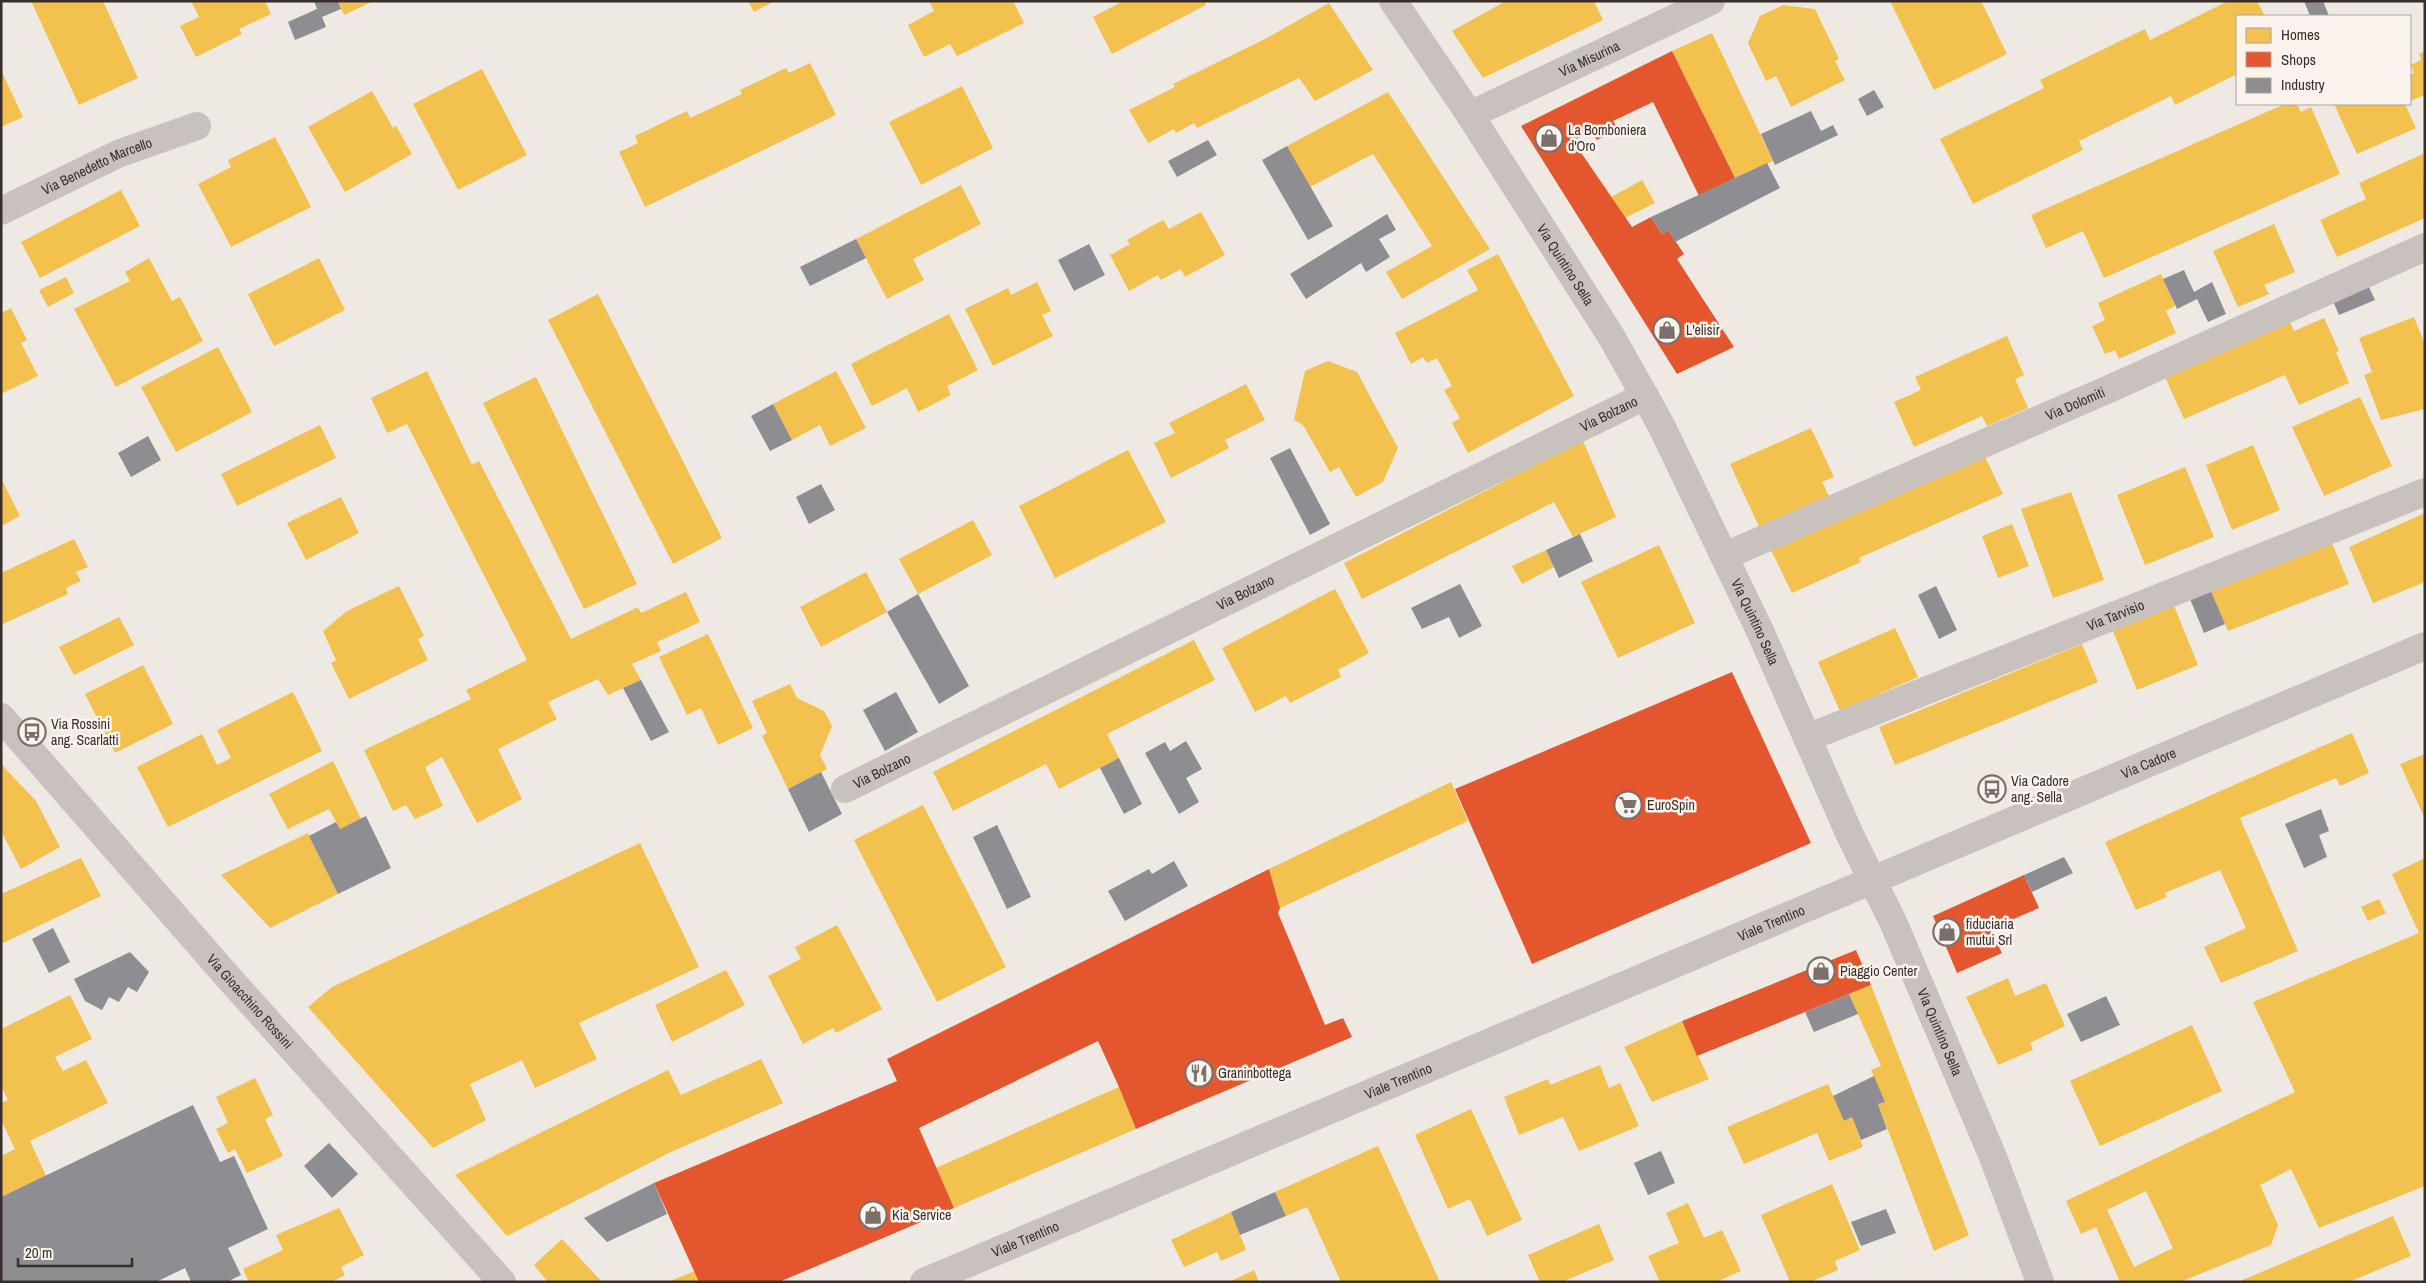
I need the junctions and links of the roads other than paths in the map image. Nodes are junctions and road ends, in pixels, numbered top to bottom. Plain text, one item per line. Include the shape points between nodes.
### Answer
1 (1393, 1) edge
2 (1711, 1) edge
3 (1470, 115) junction
4 (197, 126) dead end
5 (1, 211) edge
6 (2425, 247) edge
7 (1645, 396) junction
8 (2425, 492) edge
9 (1725, 556) junction
10 (2425, 646) edge
11 (1, 718) edge
12 (1807, 738) junction
13 (845, 789) dead end
14 (1872, 880) junction
15 (502, 1282) edge
16 (924, 1282) edge
17 (2040, 1282) edge

1 - 3 street, Via Quintino Sella
2 - 3 street, Via Misurina
3 - 7 street, Via Quintino Sella
4 - 5 street, Via Benedetto Marcello via 120,154
6 - 9 street, Via Dolomiti via 2100,394
7 - 9 street, Via Quintino Sella
7 - 13 street, Via Bolzano
8 - 12 street, Via Tarvisio
9 - 12 street, Via Quintino Sella
10 - 14 street, Via Cadore
11 - 15 street, Via Gioacchino Rossini
12 - 14 street, Via Quintino Sella
14 - 16 street, Viale Trentino
14 - 17 street, Via Quintino Sella via 1993,1157

